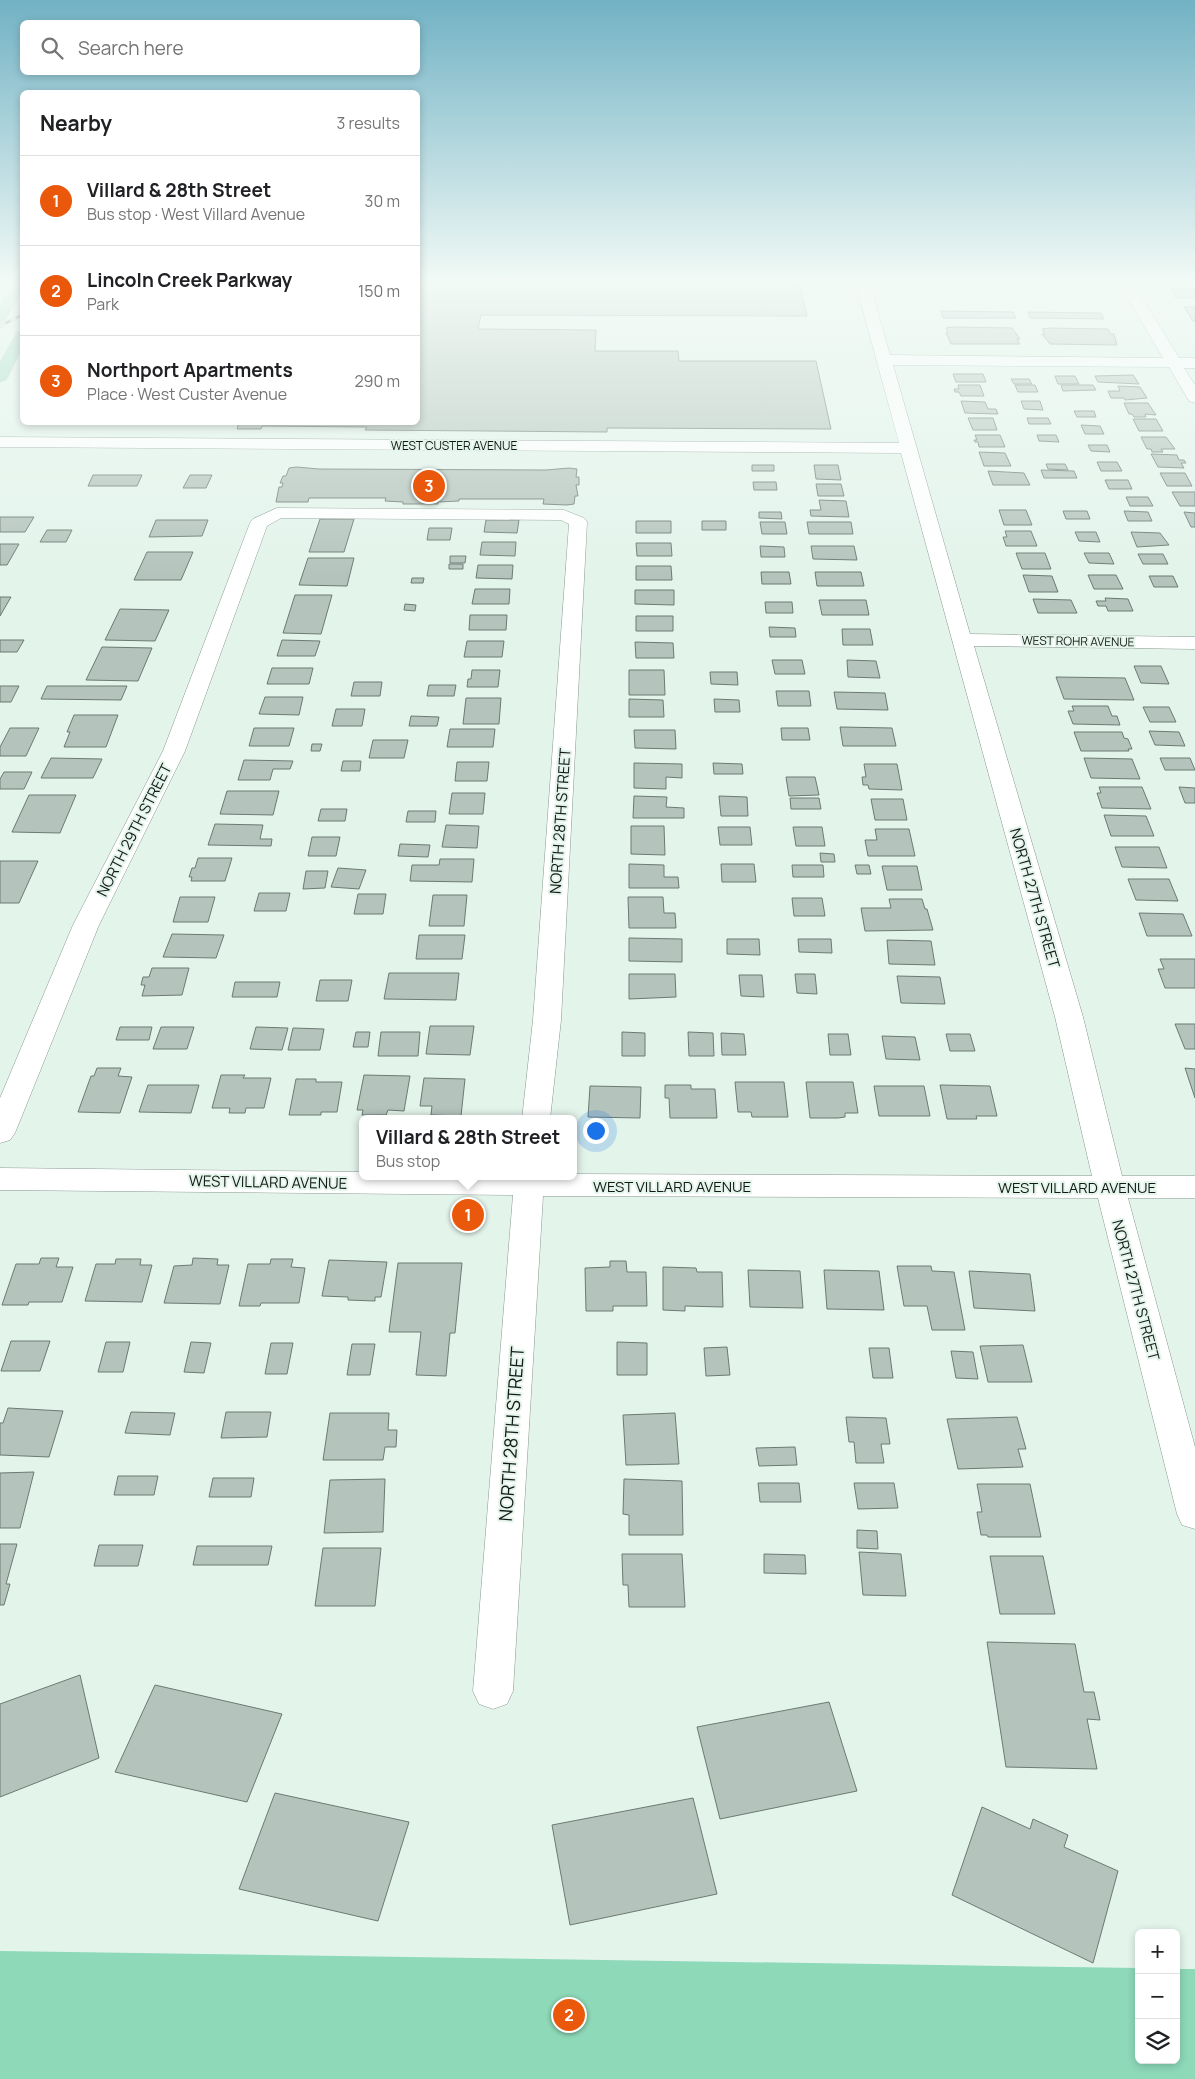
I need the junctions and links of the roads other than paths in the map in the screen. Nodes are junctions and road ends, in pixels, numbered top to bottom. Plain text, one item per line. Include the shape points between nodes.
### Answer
1 (891, 382) edge
2 (1185, 382) edge
3 (1195, 398) edge
4 (0, 442) edge
5 (909, 448) junction
6 (578, 522) joint
7 (962, 640) junction
8 (1195, 643) edge
9 (536, 1115) edge
10 (0, 1133) edge
11 (0, 1179) edge
12 (359, 1180) edge
13 (529, 1180) edge
14 (1110, 1187) junction
15 (1195, 1187) edge
16 (1195, 1514) edge
17 (493, 1691) dead end

1 - 5 street, NORTH 27TH STREET
2 - 3 street
4 - 5 street, WEST CUSTER AVENUE
5 - 7 street, NORTH 27TH STREET
6 - 9 street, NORTH 28TH STREET via 548,1010
6 - 10 street, NORTH 29TH STREET via 564,515 277,513 259,523 174,751 86,925
7 - 8 street, WEST ROHR AVENUE
7 - 14 street, NORTH 27TH STREET via 1069,1017
11 - 12 street, WEST VILLARD AVENUE
13 - 14 street, WEST VILLARD AVENUE
13 - 17 street, NORTH 28TH STREET
14 - 15 street, WEST VILLARD AVENUE
14 - 16 street, NORTH 27TH STREET

